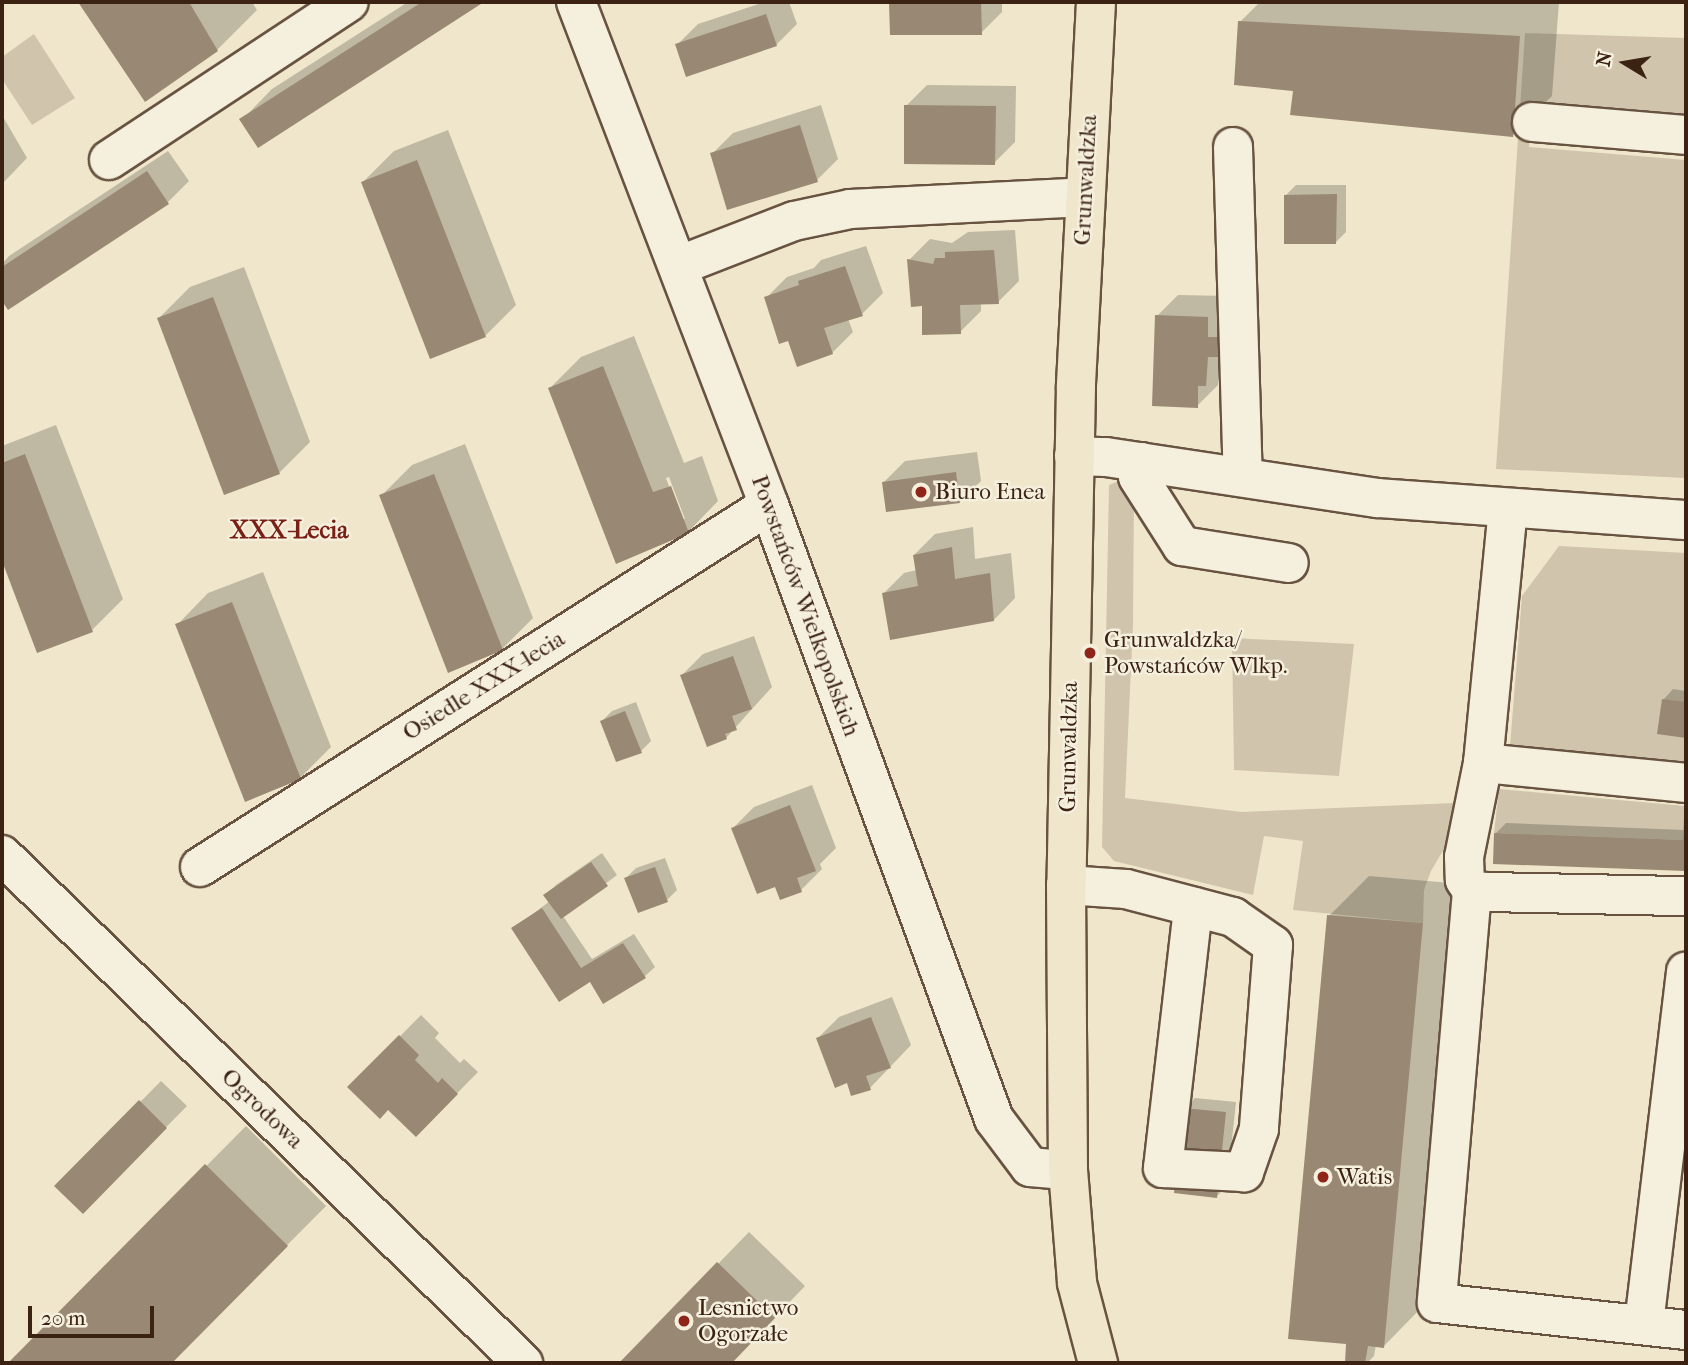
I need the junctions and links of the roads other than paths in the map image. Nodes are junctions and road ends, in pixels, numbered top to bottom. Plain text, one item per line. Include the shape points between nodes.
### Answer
1 (349, 2) edge
2 (576, 2) edge
3 (1096, 2) edge
4 (1532, 122) dead end
5 (1686, 135) edge
6 (1233, 147) dead end
7 (109, 160) dead end
8 (1086, 197) junction
9 (678, 266) junction
10 (1074, 456) junction
11 (1141, 462) junction
12 (1243, 477) junction
13 (769, 505) junction
14 (1508, 508) junction
15 (1686, 520) edge
16 (1289, 563) dead end
17 (1483, 763) junction
18 (1686, 783) edge
19 (2, 855) edge
20 (200, 867) dead end
21 (1066, 885) junction
22 (1472, 891) junction
23 (1686, 896) edge
24 (1193, 907) junction
25 (1686, 971) edge
26 (1068, 1170) junction
27 (1644, 1324) junction
28 (1686, 1330) edge
29 (523, 1363) edge
30 (1098, 1363) edge

1 - 7 street
2 - 9 street, Powstańców Wielkopolskich
3 - 8 main road, Grunwaldzka
4 - 5 street
6 - 12 street
8 - 9 street via 850,209 794,221
8 - 10 main road, Grunwaldzka
9 - 13 street, Powstańców Wielkopolskich
10 - 11 street
10 - 21 main road, Grunwaldzka
11 - 12 street
11 - 16 street via 1138,477 1182,546
12 - 14 street via 1378,498
13 - 20 street, Osiedle XXX-lecia
13 - 26 street, Powstańców Wielkopolskich via 994,1119 1030,1167
14 - 15 street
14 - 17 street
17 - 18 street
17 - 22 street via 1464,857 1465,880
19 - 29 street, Ogrodowa
21 - 24 street via 1126,889
21 - 26 main road, Grunwaldzka
22 - 23 street
22 - 27 street via 1437,1303
24 - 24 street via 1163,1168 1244,1172 1259,1129 1273,945 1233,917
25 - 27 street
26 - 30 main road, Grunwaldzka via 1077,1283
27 - 28 street

